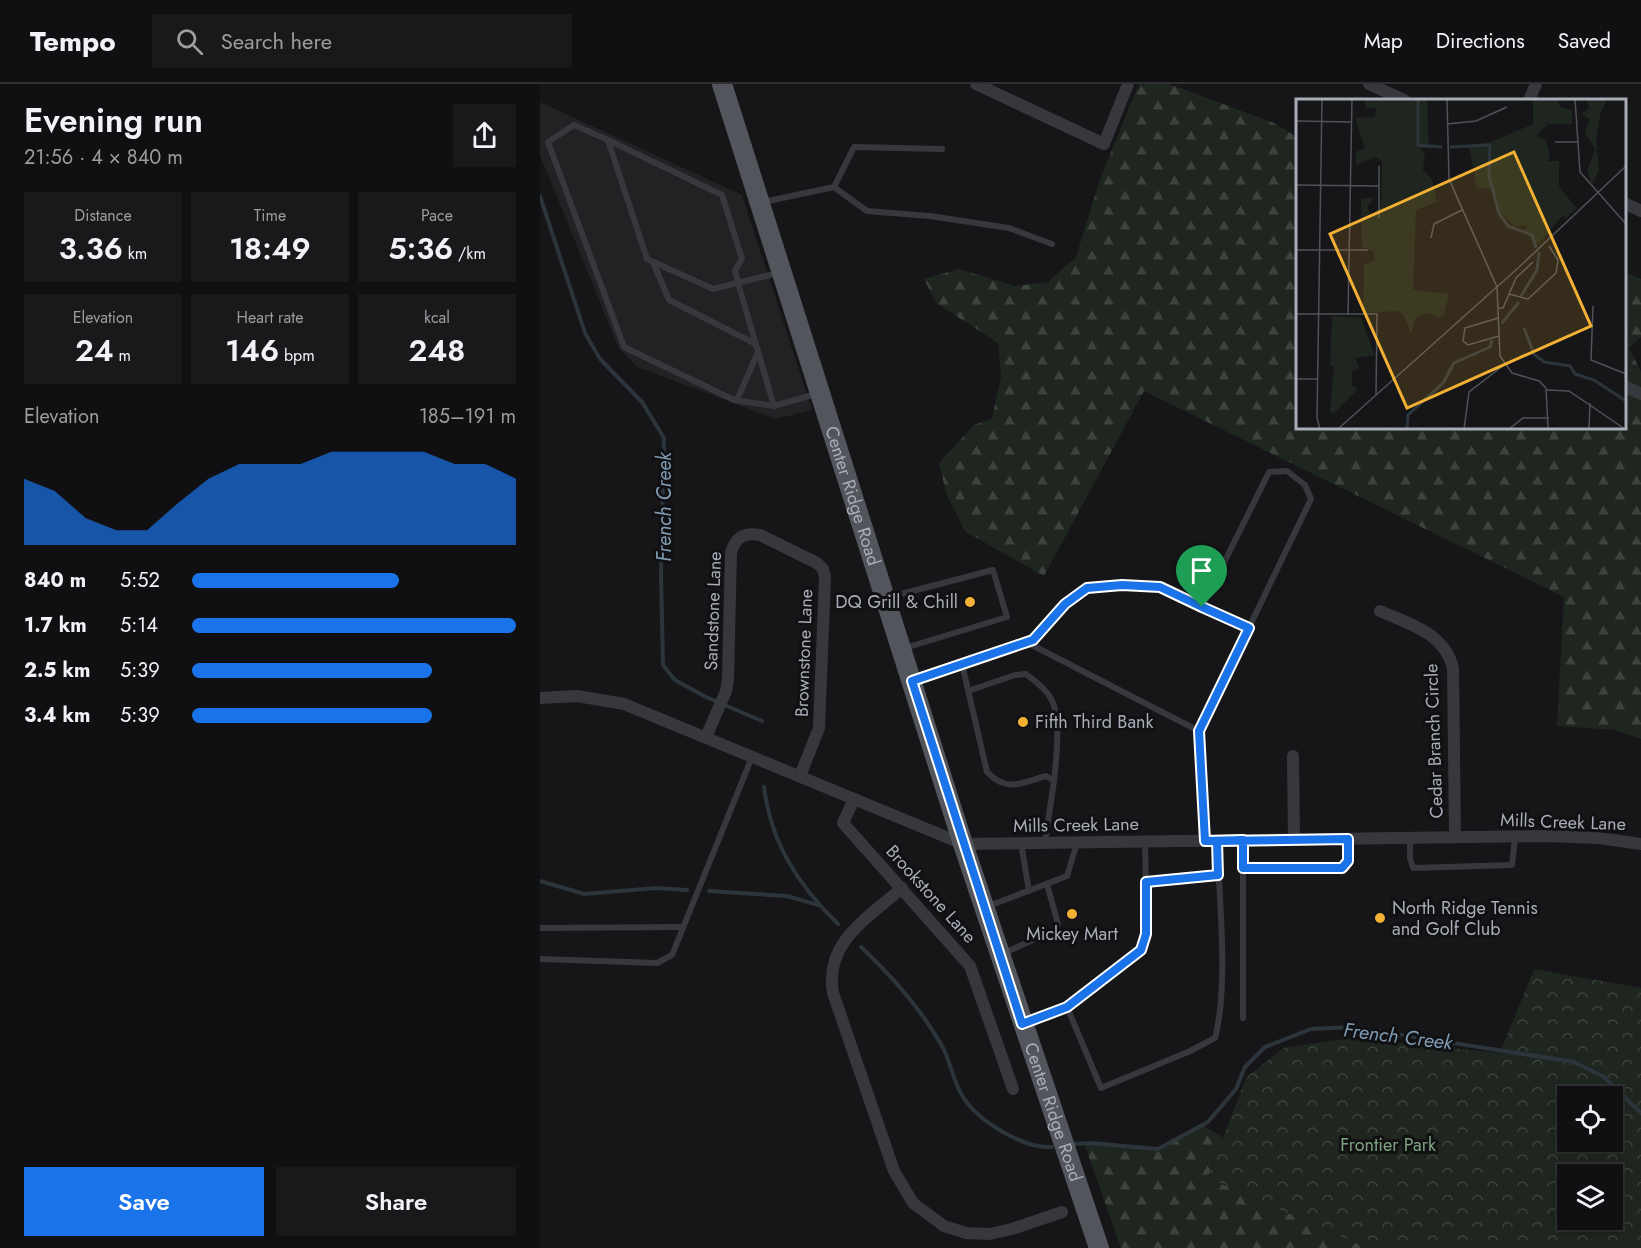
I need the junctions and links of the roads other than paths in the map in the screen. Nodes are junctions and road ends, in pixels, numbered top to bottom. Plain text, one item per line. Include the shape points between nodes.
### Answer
1 (722, 84) edge
2 (976, 84) edge
3 (1128, 84) edge
4 (1369, 84) edge
5 (1536, 84) edge
6 (1402, 99) edge
7 (1529, 99) edge
8 (608, 140) junction
9 (942, 149) dead end
10 (834, 187) junction
11 (760, 203) junction
12 (1626, 204) edge
13 (1641, 211) edge
14 (1052, 244) dead end
15 (653, 262) junction
16 (782, 272) junction
17 (738, 283) junction
18 (756, 344) junction
19 (758, 352) junction
20 (1626, 387) edge
21 (820, 393) junction
22 (1641, 394) edge
23 (737, 400) junction
24 (774, 406) junction
25 (789, 549) joint
26 (885, 598) junction
27 (1202, 607) junction
28 (1380, 611) dead end
29 (1249, 628) junction
30 (1026, 642) junction
31 (902, 650) junction
32 (962, 664) junction
33 (912, 681) junction
34 (968, 691) junction
35 (540, 698) edge
36 (1199, 731) junction
37 (706, 737) junction
38 (752, 756) junction
39 (1293, 756) dead end
40 (800, 776) junction
41 (1054, 781) junction
42 (854, 799) junction
43 (1455, 837) junction
44 (1515, 837) junction
45 (1410, 838) junction
46 (1348, 839) junction
47 (1243, 840) junction
48 (1294, 840) junction
49 (1211, 841) junction
50 (1145, 842) junction
51 (1021, 843) junction
52 (1045, 843) junction
53 (1077, 843) junction
54 (963, 844) junction
55 (1641, 844) edge
56 (1243, 868) junction
57 (1218, 875) junction
58 (1146, 882) junction
59 (1047, 884) junction
60 (902, 888) junction
61 (1029, 891) junction
62 (984, 908) junction
63 (683, 927) junction
64 (540, 928) edge
65 (999, 955) junction
66 (540, 959) edge
67 (1067, 1007) junction
68 (1243, 1017) dead end
69 (1022, 1024) junction
70 (1013, 1089) dead end
71 (1062, 1212) dead end
72 (1099, 1248) edge

1 - 11 main road, Center Ridge Road
2 - 3 street via 1104,144
4 - 6 street
5 - 7 street
8 - 15 lane via 647,259
8 - 17 lane via 722,195 742,259 735,270
8 - 23 lane via 574,125 548,142 624,347
9 - 10 lane via 854,147
10 - 11 lane
10 - 14 lane via 867,211 1009,228
11 - 16 main road, Center Ridge Road
12 - 13 street
15 - 17 lane via 713,289
15 - 18 lane via 669,300
16 - 17 lane
16 - 21 main road, Center Ridge Road
17 - 18 lane
18 - 19 lane
19 - 23 lane
19 - 24 lane
20 - 22 street
21 - 24 lane
21 - 26 main road, Center Ridge Road
23 - 24 lane
25 - 37 street, Sandstone Lane via 750,533 734,543 726,691
25 - 40 street, Brownstone Lane via 817,563 824,569 825,577 819,728
26 - 31 main road, Center Ridge Road
26 - 31 lane via 993,570 1007,617
27 - 29 lane
27 - 29 lane via 1269,472 1287,471 1305,485 1311,499
27 - 30 lane via 1160,587 1087,588 1065,604 1033,640
28 - 43 street, Cedar Branch Circle via 1429,634 1445,647 1450,657
29 - 36 lane
30 - 32 lane
30 - 36 lane
31 - 33 main road, Center Ridge Road
32 - 33 lane
32 - 34 lane
33 - 54 main road, Center Ridge Road
34 - 41 lane via 987,772 1008,786 1046,776
34 - 41 lane via 1026,674 1052,699 1057,752
35 - 37 street, Mills Creek Lane via 577,696 609,700
36 - 49 lane
37 - 38 street, Mills Creek Lane
38 - 40 street, Mills Creek Lane
38 - 63 lane
39 - 48 street
40 - 42 street, Mills Creek Lane
41 - 52 lane
42 - 54 street, Mills Creek Lane
42 - 60 street, Brookstone Lane via 843,823
43 - 44 street, Mills Creek Lane
43 - 45 street, Mills Creek Lane
44 - 45 lane via 1512,865 1428,868 1413,868
44 - 55 street, Mills Creek Lane via 1599,838
45 - 46 street, Mills Creek Lane
46 - 48 street, Mills Creek Lane
46 - 56 lane via 1348,861 1342,868
47 - 48 street, Mills Creek Lane
47 - 49 street, Mills Creek Lane
47 - 56 lane
49 - 50 street, Mills Creek Lane
49 - 57 lane
50 - 53 street, Mills Creek Lane
50 - 58 lane
51 - 52 street, Mills Creek Lane
51 - 54 street, Mills Creek Lane
51 - 61 lane
52 - 53 street, Mills Creek Lane
53 - 59 lane via 1067,876
54 - 62 main road, Center Ridge Road
56 - 68 lane
57 - 58 lane
57 - 67 lane via 1219,1021 1215,1038 1101,1088
58 - 67 lane via 1146,934 1141,950
59 - 61 lane
59 - 65 lane via 1058,924 1055,930
60 - 70 street, Brookstone Lane via 970,966
60 - 71 street via 838,948 831,978 902,1188 927,1216 966,1233 1012,1229
61 - 62 lane
62 - 65 main road, Center Ridge Road
63 - 64 lane
63 - 66 lane via 672,955 657,963
65 - 69 main road, Center Ridge Road
67 - 69 lane
69 - 72 main road, Center Ridge Road

